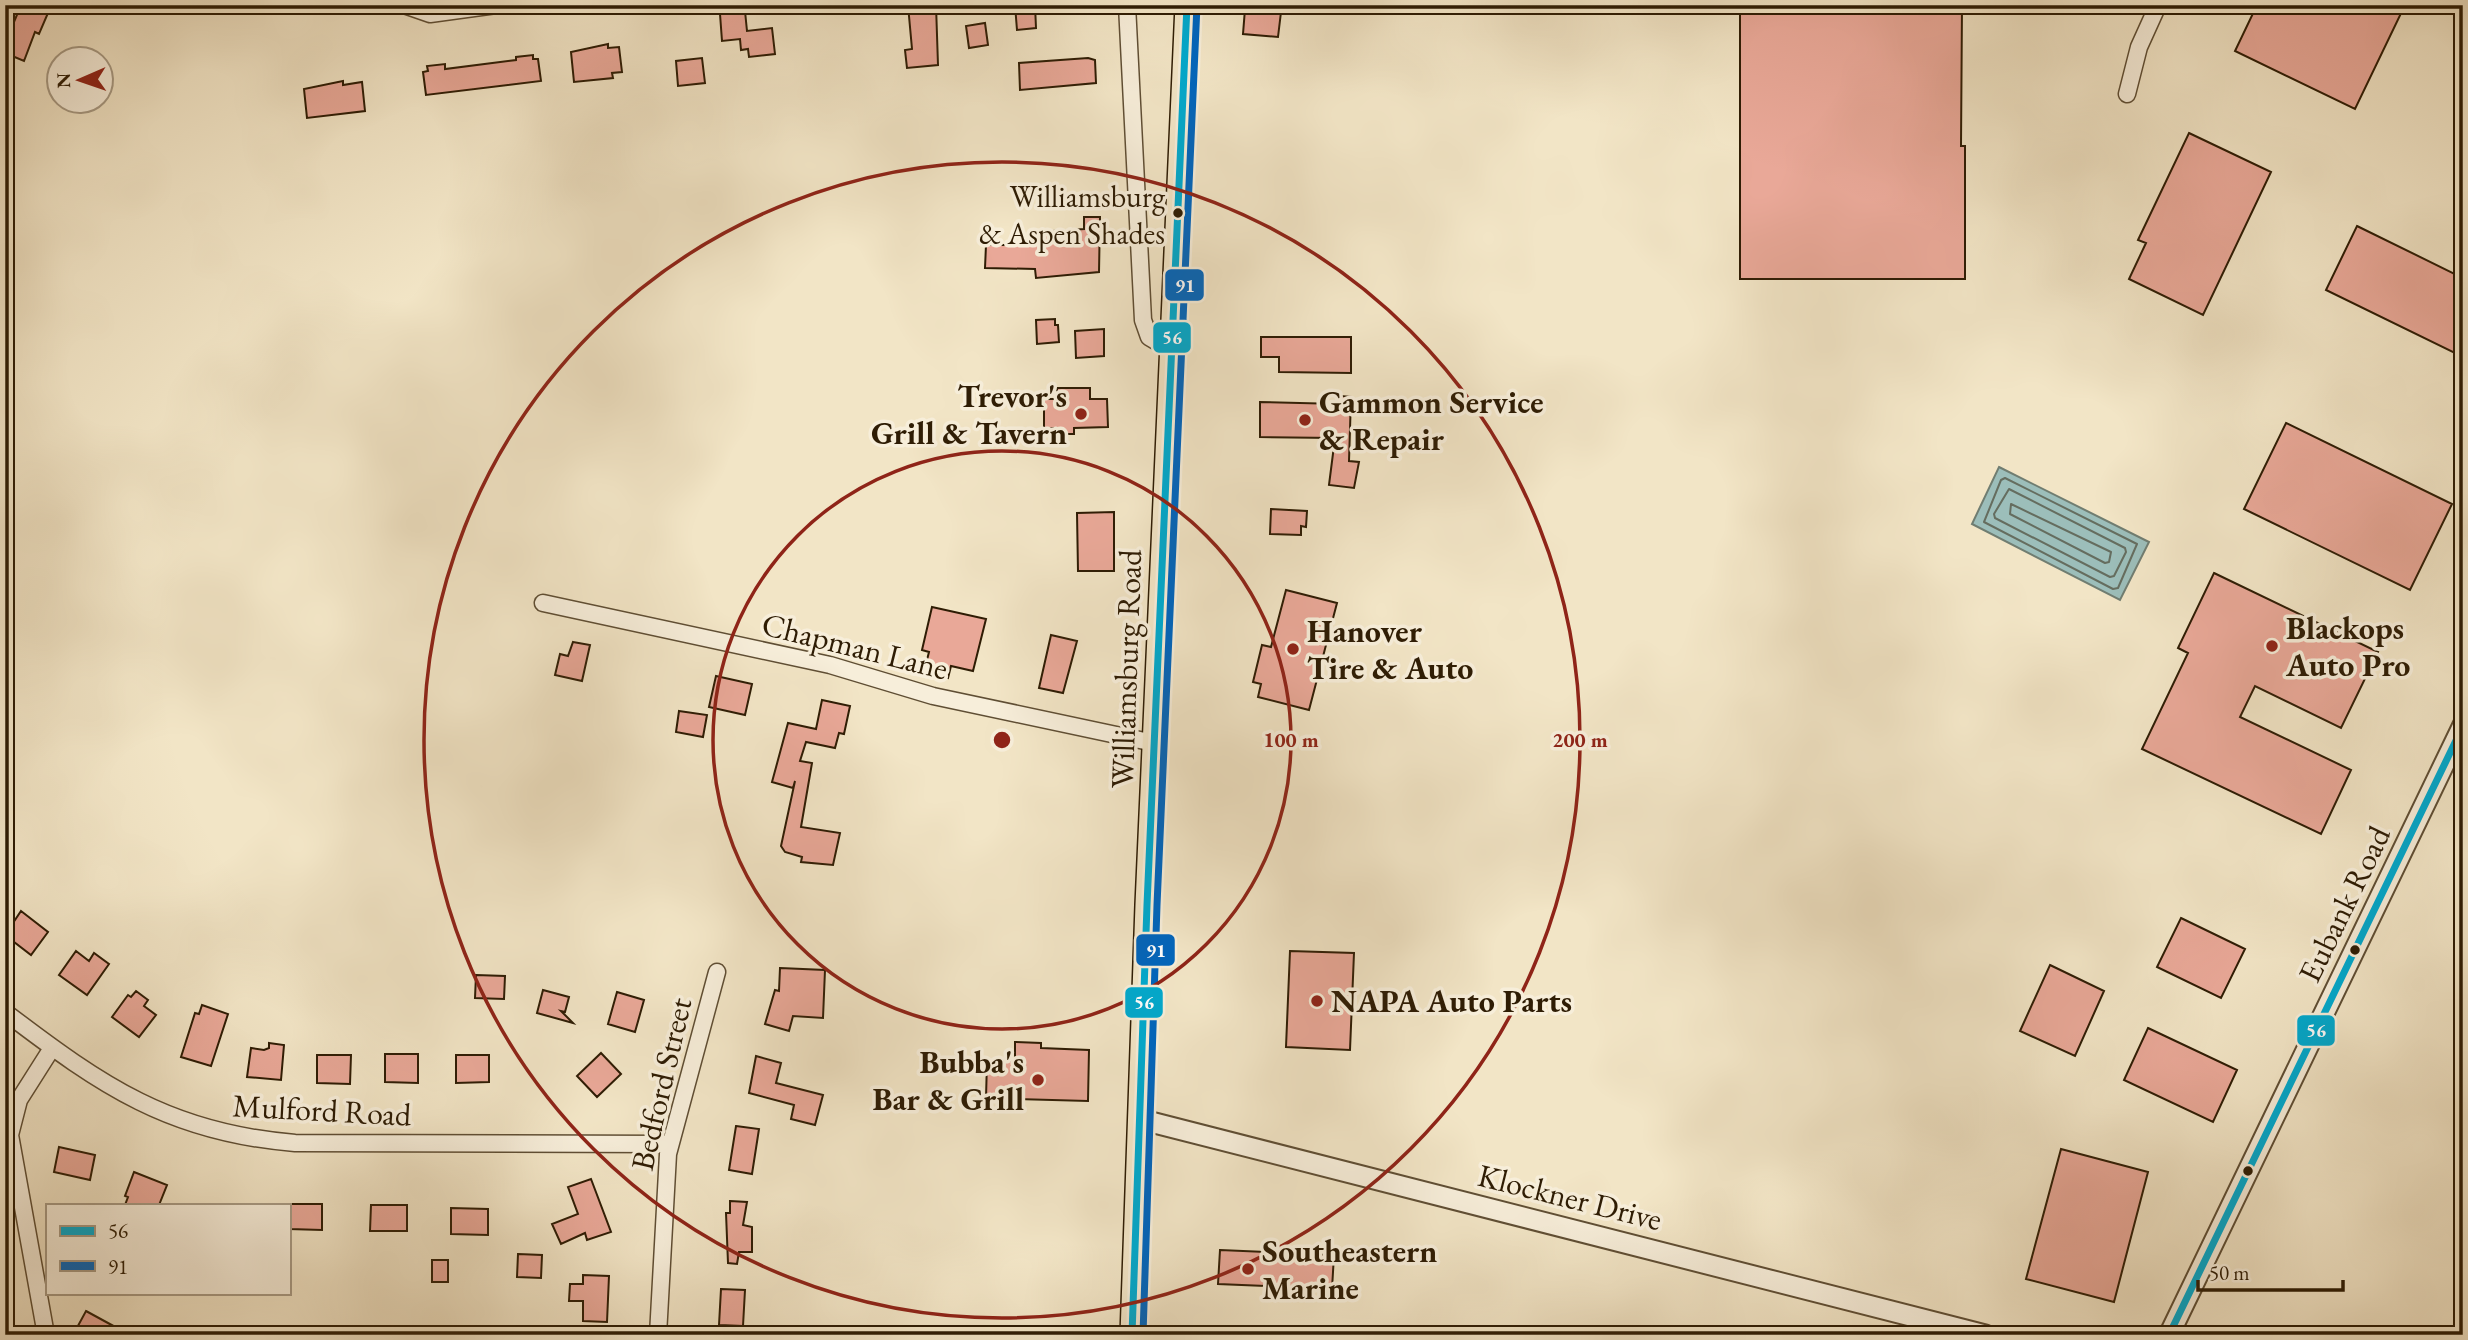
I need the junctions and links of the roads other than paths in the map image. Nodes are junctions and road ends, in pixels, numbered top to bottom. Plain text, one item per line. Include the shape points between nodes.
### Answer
1 (404, 5) edge
2 (496, 5) edge
3 (1127, 5) edge
4 (1187, 5) edge
5 (2158, 5) edge
6 (2127, 94) dead end
7 (1171, 350) junction
8 (543, 603) dead end
9 (2463, 725) edge
10 (1154, 743) junction
11 (717, 972) dead end
12 (5, 1012) edge
13 (52, 1048) junction
14 (1139, 1119) junction
15 (669, 1144) junction
16 (46, 1335) edge
17 (658, 1335) edge
18 (1132, 1335) edge
19 (1984, 1335) edge
20 (2169, 1335) edge

1 - 2 street via 430,14
3 - 7 street via 1143,320 1149,337
4 - 7 main road, Williamsburg Road
5 - 6 street via 2139,47
7 - 10 main road, Williamsburg Road
8 - 10 street, Chapman Lane via 830,665 933,696
9 - 20 street, Eubank Road
10 - 14 main road, Williamsburg Road
11 - 15 street, Bedford Street
12 - 13 street, Mulford Road
13 - 15 street, Mulford Road via 118,1093 155,1111 253,1140
13 - 16 street via 19,1100 10,1135
14 - 18 main road, Williamsburg Road
14 - 19 street, Klockner Drive
15 - 17 street, Bedford Street

